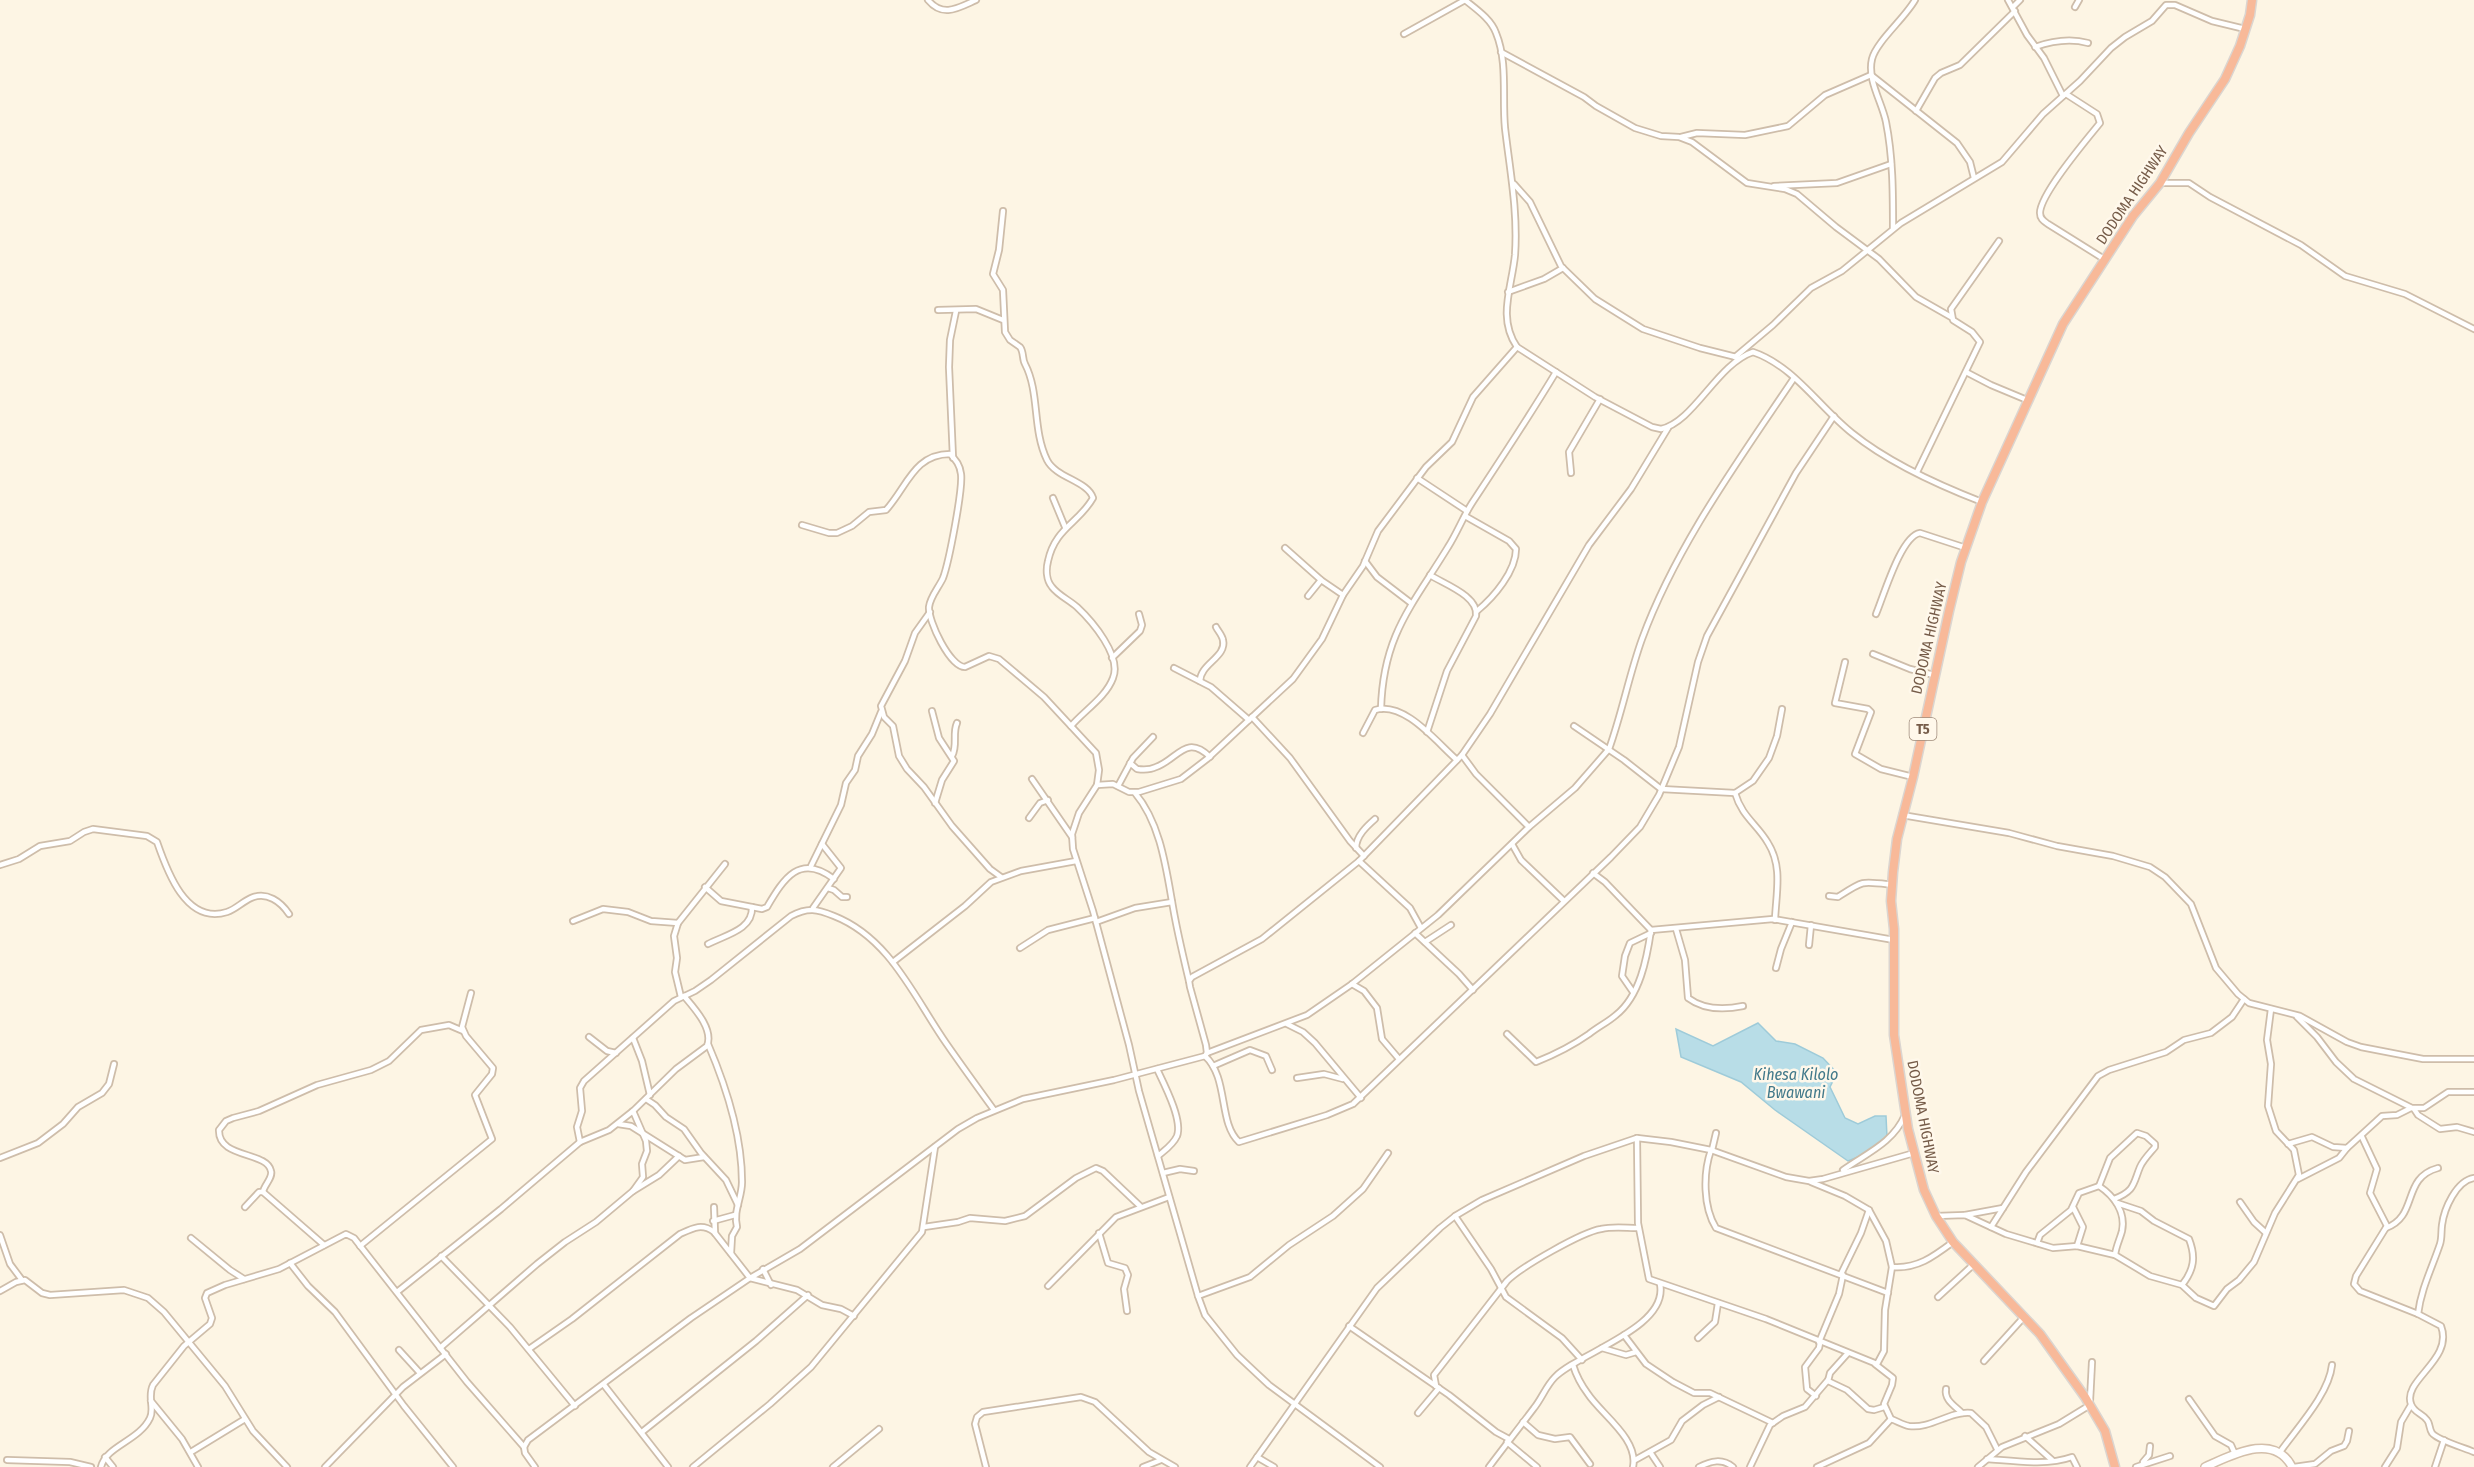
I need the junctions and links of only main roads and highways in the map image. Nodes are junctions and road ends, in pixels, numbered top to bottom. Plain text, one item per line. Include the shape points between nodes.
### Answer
1 (2252, 0) edge
2 (2115, 1467) edge

1 - 2 highway, DODOMA HIGHWAY / T5 via 2225,79 2160,183 2133,216 2063,324 1982,502 1952,599 1897,839 1893,885 1894,1035 1924,1190 1953,1242 2052,1349 2090,1404 2104,1431

